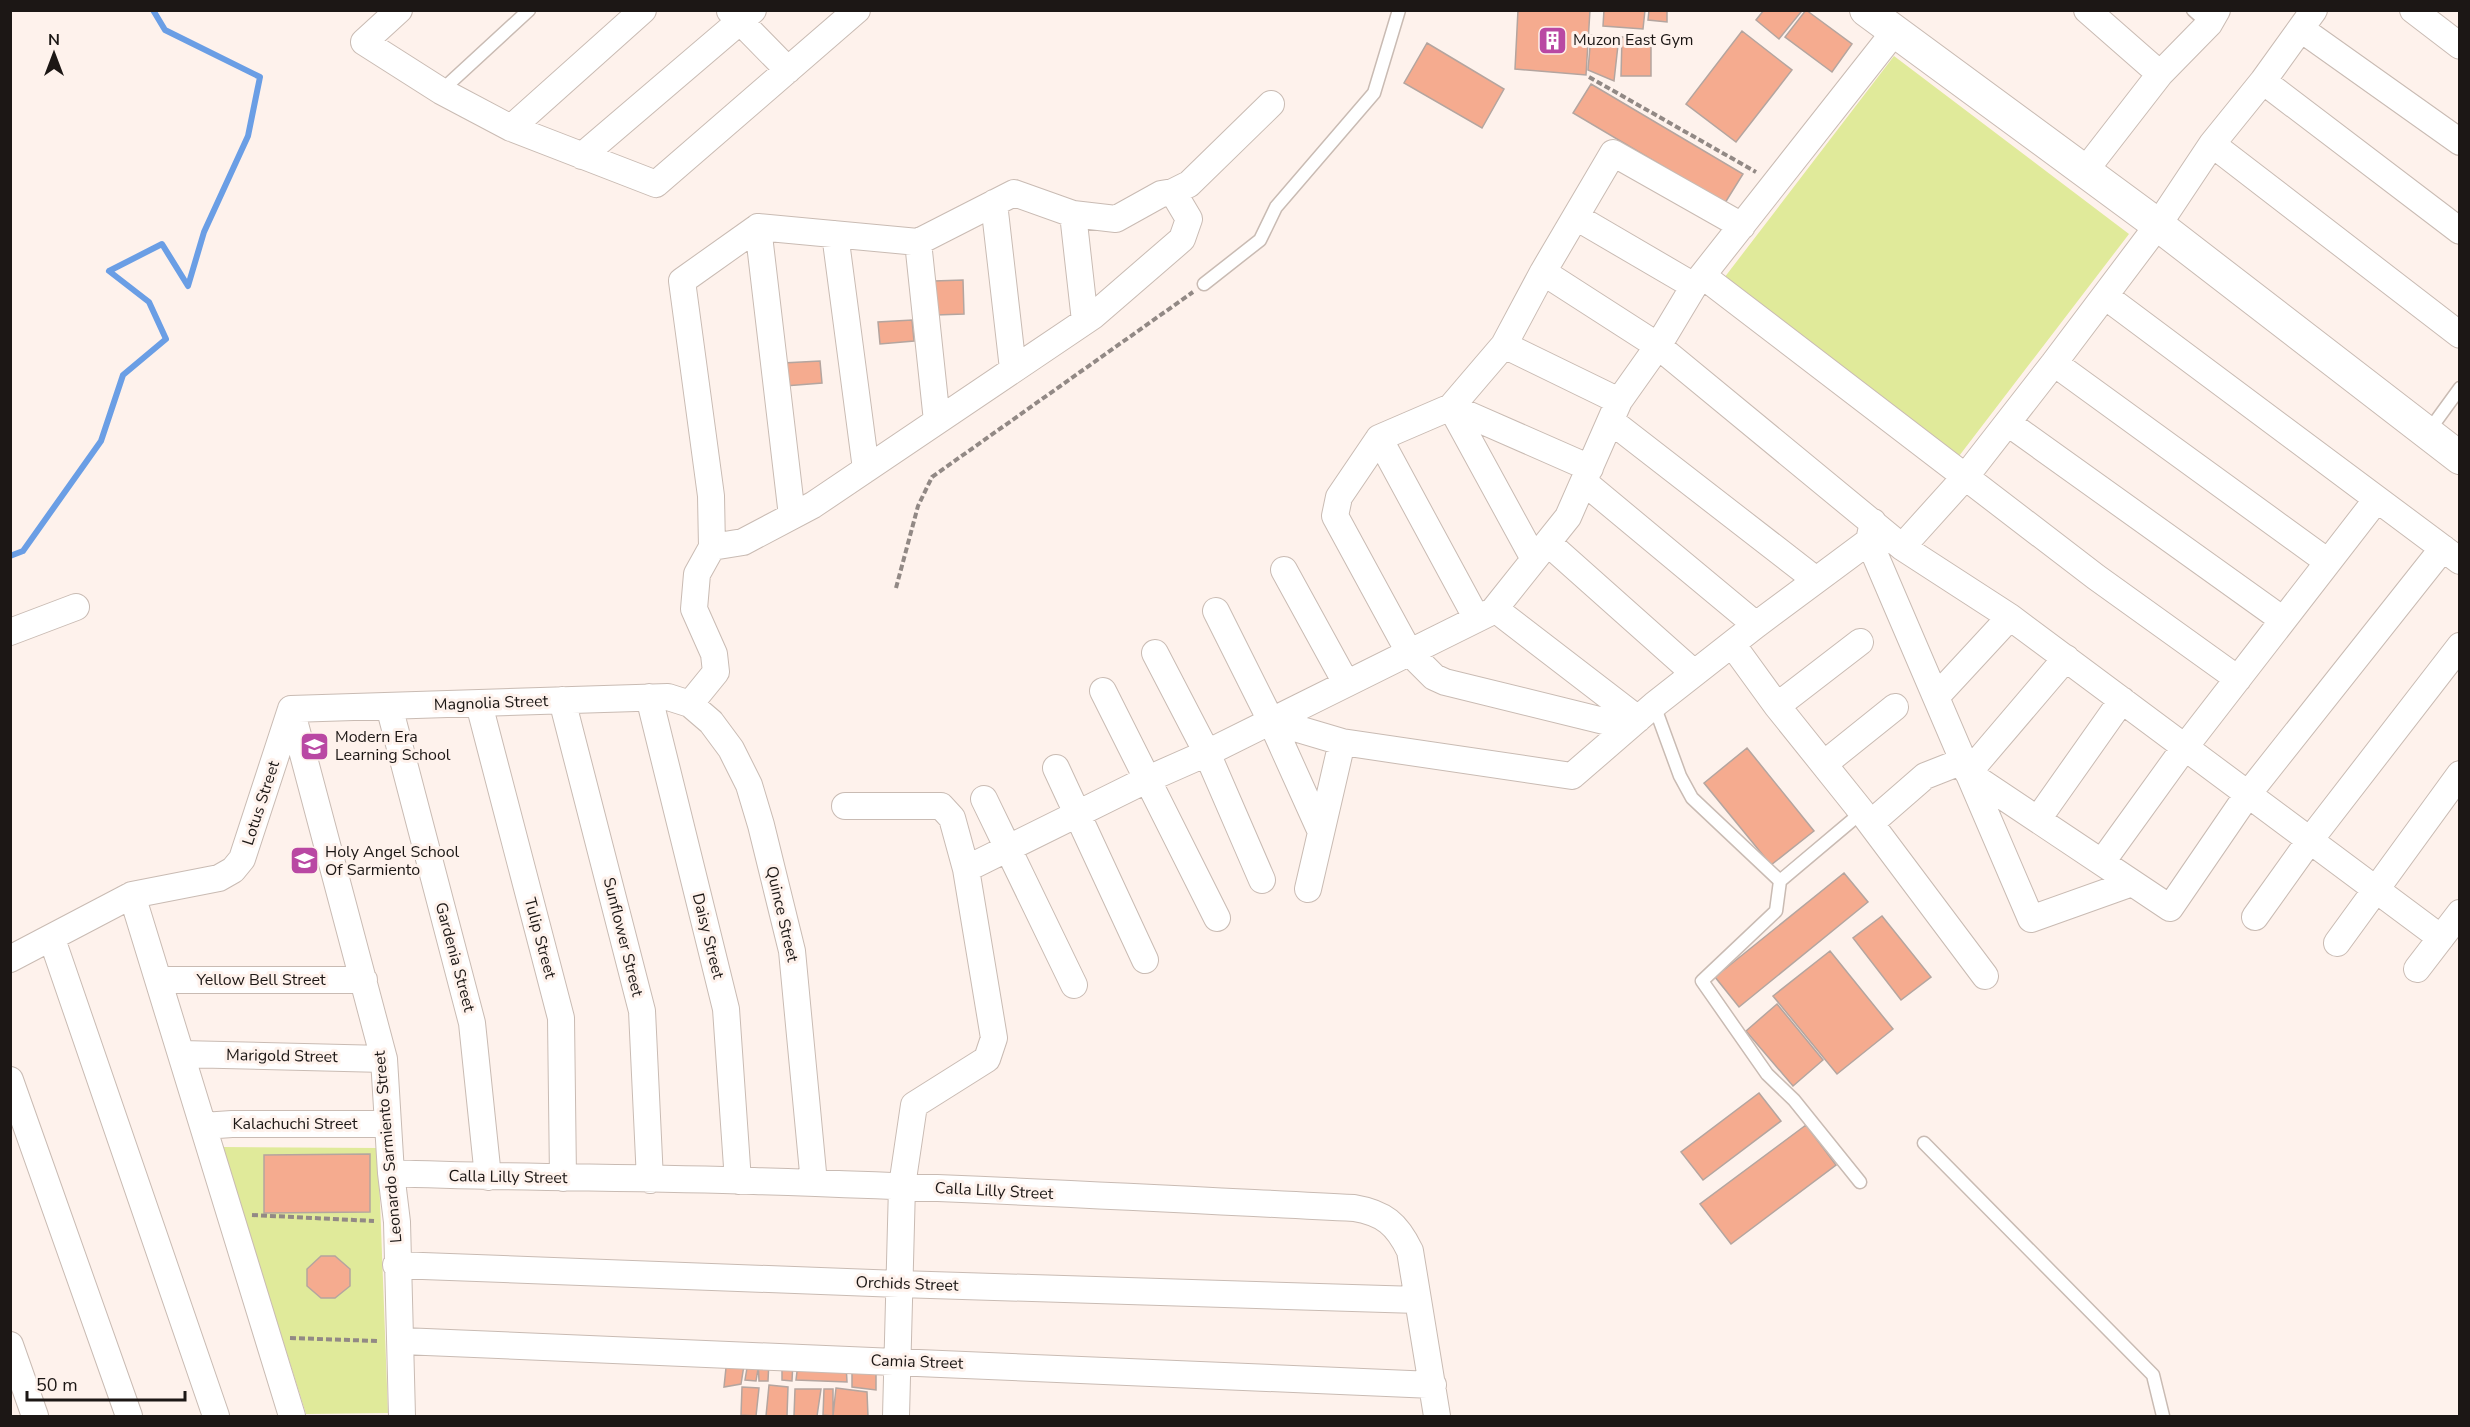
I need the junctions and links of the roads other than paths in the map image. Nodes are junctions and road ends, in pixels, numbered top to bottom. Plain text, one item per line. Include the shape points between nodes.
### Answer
1 (399, 10) edge
2 (529, 10) edge
3 (643, 10) edge
4 (857, 10) edge
5 (1399, 10) edge
6 (1866, 10) edge
7 (2087, 10) edge
8 (2413, 10) edge
9 (741, 14) edge
10 (2206, 15) edge
11 (2308, 20) edge
12 (1895, 31) junction
13 (2460, 46) edge
14 (788, 70) junction
15 (2160, 74) junction
16 (2263, 81) junction
17 (441, 91) junction
18 (1271, 104) dead end
19 (511, 128) junction
20 (2460, 142) edge
21 (2212, 144) junction
22 (582, 156) junction
23 (2084, 172) junction
24 (1173, 192) junction
25 (994, 203) junction
26 (1072, 214) junction
27 (1576, 216) junction
28 (2158, 225) junction
29 (1742, 226) junction
30 (758, 227) junction
31 (2460, 231) edge
32 (836, 234) junction
33 (918, 242) junction
34 (1543, 272) junction
35 (1699, 281) junction
36 (1204, 284) road end
37 (2105, 296) junction
38 (1085, 321) junction
39 (2460, 335) edge
40 (1504, 345) junction
41 (1658, 346) junction
42 (2055, 363) junction
43 (1013, 369) junction
44 (2460, 388) edge
45 (1450, 407) junction
46 (1615, 411) junction
47 (937, 421) junction
48 (2008, 423) junction
49 (2428, 433) junction
50 (1379, 438) junction
51 (2460, 458) edge
52 (866, 469) junction
53 (1587, 475) junction
54 (1966, 476) junction
55 (2377, 498) junction
56 (792, 516) junction
57 (1871, 531) junction
58 (712, 547) junction
59 (1902, 547) junction
60 (1541, 551) junction
61 (2451, 554) edge
62 (2328, 562) junction
63 (1284, 570) dead end
64 (1816, 580) junction
65 (76, 607) dead end
66 (1216, 611) dead end
67 (1486, 614) junction
68 (2010, 616) junction
69 (2283, 620) junction
70 (1756, 625) junction
71 (10, 632) edge
72 (1860, 642) dead end
73 (1732, 644) junction
74 (2460, 646) edge
75 (1409, 652) junction
76 (1155, 653) dead end
77 (2066, 658) junction
78 (1694, 673) junction
79 (2238, 679) junction
80 (1346, 683) junction
81 (1103, 691) dead end
82 (650, 697) junction
83 (1936, 697) junction
84 (562, 700) junction
85 (2122, 700) junction
86 (479, 704) junction
87 (690, 704) junction
88 (389, 706) junction
89 (1777, 706) junction
90 (1895, 707) dead end
91 (291, 709) junction
92 (1640, 717) junction
93 (1271, 721) junction
94 (1342, 742) junction
95 (2185, 747) junction
96 (1207, 753) junction
97 (1824, 764) junction
98 (1966, 767) junction
99 (1056, 768) dead end
100 (2460, 774) edge
101 (1148, 779) junction
102 (2248, 794) junction
103 (984, 799) dead end
104 (845, 806) dead end
105 (1076, 814) junction
106 (1866, 817) junction
107 (2038, 819) junction
108 (1321, 832) junction
109 (2310, 840) junction
110 (1008, 848) junction
111 (2102, 862) junction
112 (966, 869) junction
113 (1262, 880) dead end
114 (1780, 881) junction
115 (2132, 883) junction
116 (1308, 889) dead end
117 (2376, 889) junction
118 (132, 895) junction
119 (2460, 913) edge
120 (2255, 917) dead end
121 (1217, 918) dead end
122 (2441, 938) junction
123 (52, 939) junction
124 (2337, 943) dead end
125 (10, 959) edge
126 (1145, 960) dead end
127 (2416, 969) dead end
128 (1985, 976) dead end
129 (159, 980) junction
130 (364, 980) junction
131 (1074, 985) dead end
132 (181, 1054) junction
133 (384, 1059) junction
134 (10, 1080) edge
135 (387, 1124) junction
136 (203, 1126) junction
137 (1924, 1143) dead end
138 (391, 1173) junction
139 (488, 1177) junction
140 (563, 1178) junction
141 (651, 1179) junction
142 (738, 1180) junction
143 (1860, 1182) dead end
144 (814, 1183) junction
145 (902, 1186) junction
146 (396, 1265) junction
147 (899, 1284) junction
148 (1418, 1300) junction
149 (402, 1341) junction
150 (10, 1346) edge
151 (897, 1360) junction
152 (1433, 1385) junction
153 (35, 1416) edge
154 (129, 1416) edge
155 (216, 1416) edge
156 (292, 1416) edge
157 (402, 1416) edge
158 (896, 1416) edge
159 (1437, 1416) edge
160 (2163, 1416) edge

1 - 17 street via 364,42
2 - 17 lane
3 - 19 street
4 - 14 street
5 - 36 lane via 1374,93 1276,207 1260,240
6 - 12 street
7 - 15 street
8 - 13 street
9 - 14 street
9 - 22 street
10 - 15 street
11 - 16 street
11 - 20 street
12 - 23 street
12 - 29 street
14 - 22 street via 656,184
15 - 23 street
16 - 21 street
16 - 31 street
17 - 19 street
18 - 24 street via 1189,184
19 - 22 street
21 - 28 street
21 - 39 street
23 - 28 street
24 - 26 street via 1161,194 1116,219
24 - 38 street via 1189,219 1182,240
25 - 26 street via 1014,193
25 - 33 street
25 - 43 street
26 - 38 street
27 - 29 street via 1613,153
27 - 34 street
27 - 35 street
28 - 37 street
28 - 49 street
29 - 35 street
30 - 32 street
30 - 56 street
30 - 58 street via 682,280 711,496
32 - 33 street
32 - 52 street
33 - 47 street
34 - 40 street
34 - 41 street
35 - 41 street
35 - 54 street
37 - 42 street
37 - 55 street
38 - 43 street
40 - 45 street
40 - 46 street
41 - 46 street
41 - 57 street
42 - 48 street
42 - 62 street
43 - 47 street
44 - 49 lane
45 - 50 street
45 - 53 street
45 - 60 street
46 - 53 street
46 - 64 street
47 - 52 street
48 - 54 street
48 - 69 street
49 - 51 street
50 - 67 street
50 - 75 street via 1339,497 1335,516
52 - 56 street
53 - 60 street via 1568,517
53 - 70 street
54 - 59 street
54 - 79 street via 2096,577
55 - 61 street
55 - 62 street
56 - 58 street via 743,542
57 - 59 street
57 - 64 street
57 - 83 street
58 - 87 street via 697,574 694,609 714,654 716,672
59 - 68 street
60 - 67 street
60 - 78 street
61 - 102 street
62 - 69 street
63 - 80 street
64 - 70 street
65 - 71 street
66 - 93 street
67 - 75 street
67 - 92 street
68 - 77 street
68 - 83 street
69 - 79 street
70 - 73 street
72 - 89 street
73 - 78 street
73 - 89 street
74 - 109 street
75 - 80 street
75 - 92 street via 1429,673 1445,682
76 - 96 street
77 - 85 street
77 - 98 street
78 - 92 street
79 - 95 street
80 - 93 street
81 - 101 street
82 - 84 street, Magnolia Street
82 - 87 street, Magnolia Street via 668,697
82 - 142 street, Daisy Street via 726,1009
83 - 98 street
84 - 86 street, Magnolia Street
84 - 141 street, Sunflower Street via 642,1011
85 - 95 street
85 - 107 street
86 - 88 street, Magnolia Street
86 - 140 street, Tulip Street via 561,1018
87 - 144 street, Quince Street via 711,722 731,749 749,785 761,825 792,951
88 - 91 street, Magnolia Street
88 - 139 street, Gardenia Street via 472,1023
89 - 97 street
90 - 97 street
91 - 118 street, Lotus Street via 242,859 233,870 219,878
91 - 130 street, Leonardo Sarmiento Street
92 - 94 street via 1572,776
92 - 114 lane via 1692,798
93 - 94 street
93 - 96 street
93 - 108 street
94 - 108 street
95 - 102 street
95 - 111 street
96 - 101 street
96 - 113 street
97 - 106 street
98 - 106 street via 1925,776
98 - 107 street
98 - 115 street via 2031,919
99 - 105 street
100 - 117 street
101 - 105 street
101 - 121 street
102 - 109 street
102 - 115 street via 2170,908
103 - 110 street
104 - 112 street via 941,806 952,819
105 - 110 street
105 - 126 street
106 - 114 lane
106 - 128 street
107 - 111 street
108 - 116 street
109 - 117 street
109 - 120 street
110 - 112 street
110 - 131 street
111 - 115 street
112 - 145 street via 994,1038 987,1059 915,1103
114 - 143 lane via 1776,911 1702,981 1767,1074 1794,1100
117 - 122 street
117 - 124 street
118 - 123 street, Lotus Street
118 - 129 street
119 - 122 street
122 - 127 street
123 - 125 street, Lotus Street
123 - 155 street
129 - 130 street, Yellow Bell Street
129 - 132 street
130 - 133 street, Leonardo Sarmiento Street
132 - 133 street, Marigold Street
132 - 136 street
133 - 135 street, Leonardo Sarmiento Street
134 - 154 street
135 - 136 street, Kalachuchi Street
135 - 138 street, Leonardo Sarmiento Street
136 - 156 street
137 - 160 lane via 2153,1375
138 - 139 street, Calla Lilly Street
138 - 146 street, Leonardo Sarmiento Street via 397,1222
139 - 140 street, Calla Lilly Street
140 - 141 street, Calla Lilly Street
141 - 142 street, Calla Lilly Street
142 - 144 street, Calla Lilly Street
144 - 145 street, Calla Lilly Street
145 - 147 street
145 - 148 street, Calla Lilly Street via 1374,1211 1401,1234 1410,1251
146 - 147 street, Orchids Street
146 - 149 street, Leonardo Sarmiento Street
147 - 148 street, Orchids Street
147 - 151 street
148 - 152 street, Calla Lilly Street
149 - 151 street, Camia Street
149 - 157 street, Leonardo Sarmiento Street
150 - 153 street
151 - 152 street, Camia Street
151 - 158 street
152 - 159 street, Calla Lilly Street

